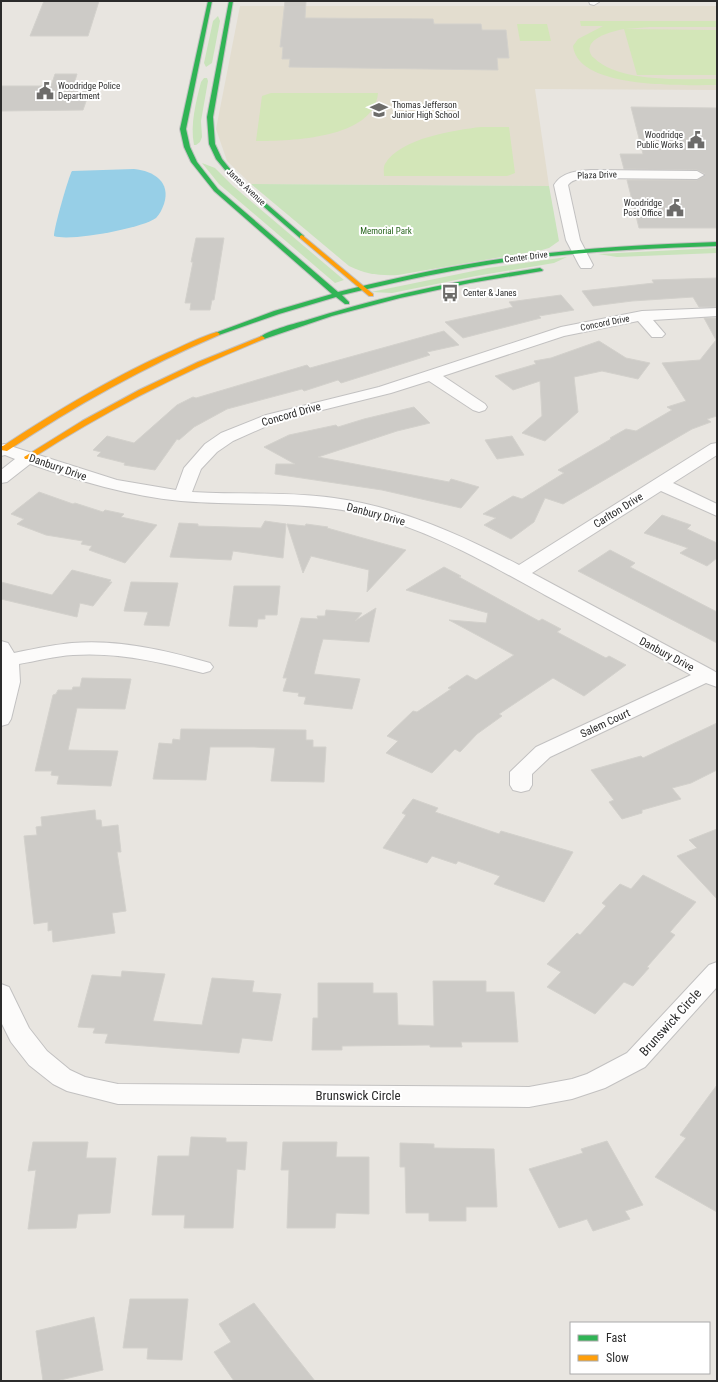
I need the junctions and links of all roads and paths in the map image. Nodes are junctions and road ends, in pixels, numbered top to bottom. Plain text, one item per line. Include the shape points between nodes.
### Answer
1 (210, 1) edge
2 (231, 1) edge
3 (697, 175) dead end
4 (717, 244) edge
5 (578, 251) junction
6 (588, 264) dead end
7 (551, 269) dead end
8 (363, 288) junction
9 (337, 295) junction
10 (378, 301) junction
11 (352, 308) junction
12 (717, 312) edge
13 (642, 316) junction
14 (657, 334) dead end
15 (431, 375) junction
16 (479, 407) dead end
17 (717, 448) edge
18 (2, 449) edge
19 (28, 457) junction
20 (1, 478) edge
21 (660, 484) junction
22 (181, 496) junction
23 (717, 511) edge
24 (519, 573) junction
25 (5, 653) edge
26 (203, 666) dead end
27 (712, 678) edge
28 (1, 719) edge
29 (521, 785) dead end
30 (717, 971) edge
31 (1, 993) edge

1 - 9 street, Janes Avenue via 183,129 189,153 200,172 216,190
2 - 8 street, Janes Avenue via 210,117 209,134 215,152 237,181
3 - 5 street, Plaza Drive via 591,174 564,180 562,185 573,240
4 - 5 street, Center Drive
5 - 6 street, Plaza Drive
5 - 8 street, Center Drive via 502,260
7 - 10 street, Center Drive via 463,283
8 - 9 street, Center Drive
8 - 10 street, Janes Avenue
9 - 11 street, Janes Avenue
9 - 18 street via 254,320 156,359 72,404
10 - 11 street
11 - 19 street via 256,338 169,375 104,408
12 - 13 street, Concord Drive
13 - 14 street, Concord Drive
13 - 15 street, Concord Drive via 553,334
15 - 16 street
15 - 22 street, Concord Drive via 385,390 272,418 227,437 193,468
17 - 21 street, Carlton Drive
18 - 19 street, Danbury Drive
19 - 20 street
19 - 22 street, Danbury Drive via 126,488
21 - 23 street
21 - 24 street, Carlton Drive
22 - 24 street, Danbury Drive via 303,500 357,508 392,516 440,534
24 - 27 street, Danbury Drive
25 - 26 street via 106,649 142,652
25 - 28 street via 12,678
27 - 29 street, Salem Court via 543,752 521,772
30 - 31 street, Brunswick Circle via 636,1060 596,1081 572,1090 529,1097 118,1094 76,1084 45,1065 30,1051 17,1031

